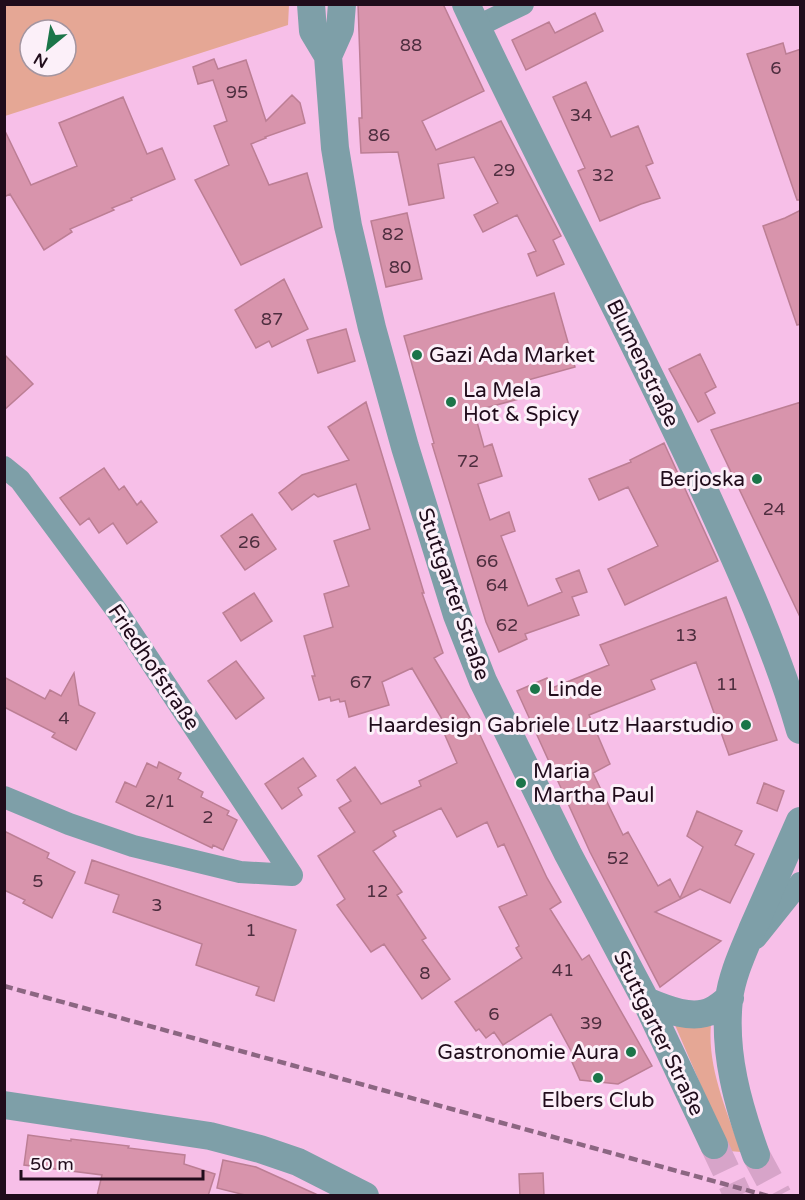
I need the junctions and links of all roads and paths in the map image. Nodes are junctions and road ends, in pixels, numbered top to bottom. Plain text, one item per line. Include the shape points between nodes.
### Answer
1 (311, 4) edge
2 (342, 4) edge
3 (523, 4) edge
4 (471, 16) edge
5 (328, 56) junction
6 (4, 467) edge
7 (801, 730) edge
8 (4, 797) edge
9 (801, 821) edge
10 (801, 883) edge
11 (742, 955) junction
12 (729, 998) junction
13 (646, 1001) junction
14 (4, 1105) edge
15 (714, 1145) tunnel mouth
16 (756, 1155) tunnel mouth
17 (364, 1196) edge

1 - 5 street, Stuttgarter Straße via 313,32
2 - 5 street via 340,29
3 - 4 street
4 - 7 street, Blumenstraße via 646,367 730,546
5 - 13 street, Stuttgarter Straße via 335,148 348,226 386,378 458,615 483,681 545,809
6 - 8 street, Friedhofstraße via 20,480 117,611 292,875 240,872 133,846 69,825
9 - 11 street
10 - 11 street
11 - 12 street
12 - 13 street via 713,1010 695,1014
12 - 16 street via 728,1048 742,1117
13 - 15 street, Stuttgarter Straße
14 - 17 street via 210,1136 298,1162

